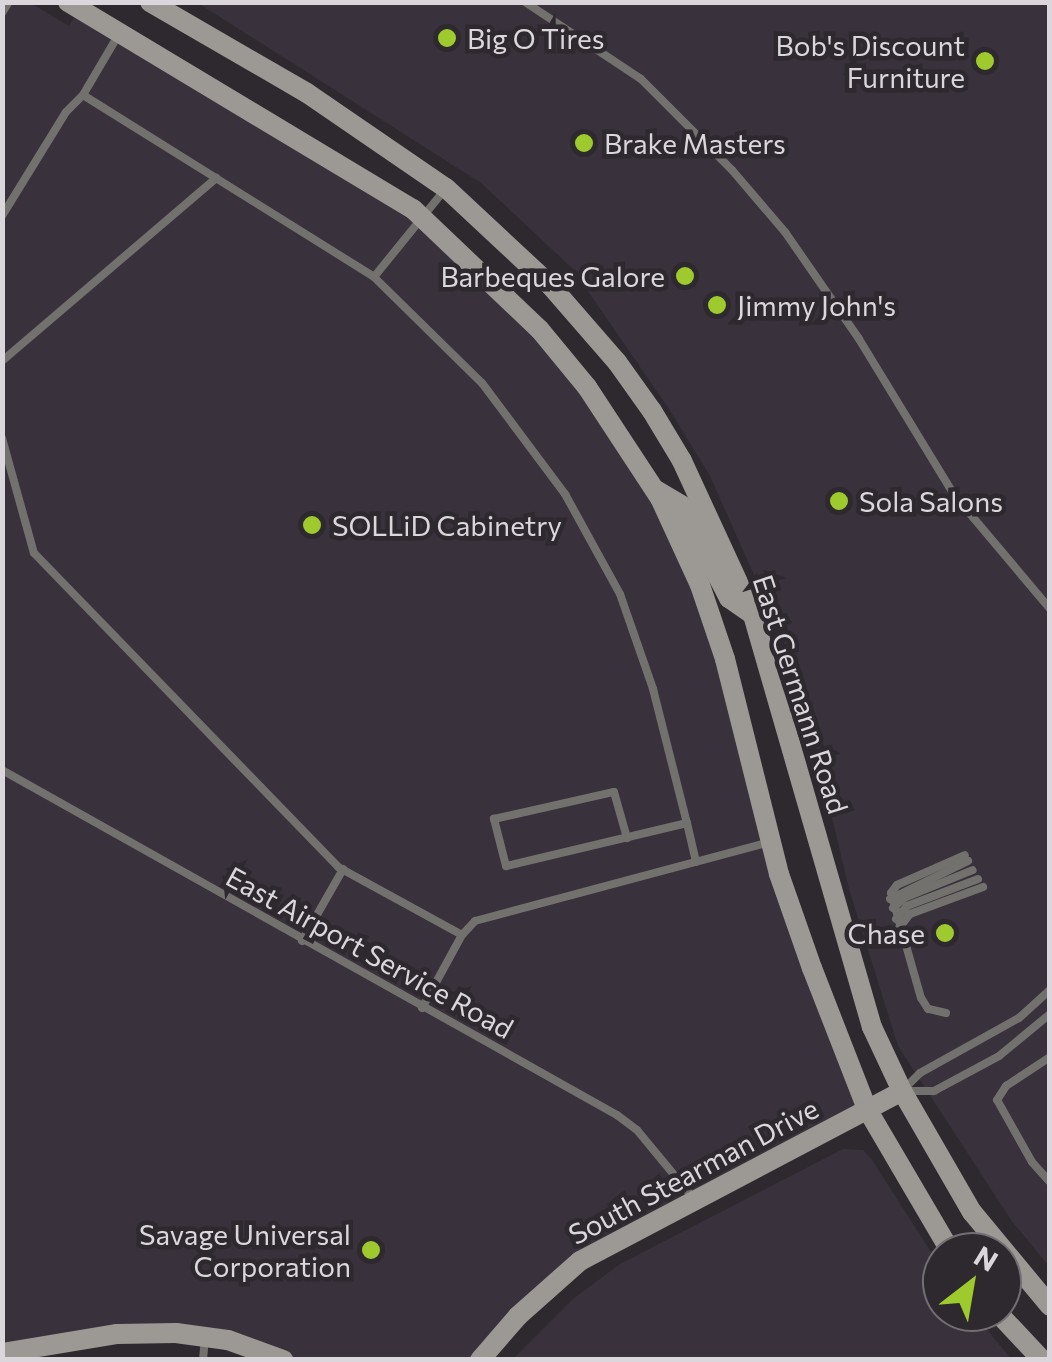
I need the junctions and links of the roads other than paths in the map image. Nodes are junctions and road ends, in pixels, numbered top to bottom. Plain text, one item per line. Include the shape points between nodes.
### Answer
1 (9, 2) edge
2 (68, 2) edge
3 (150, 2) edge
4 (526, 2) edge
5 (2, 13) edge
6 (120, 33) junction
7 (83, 95) junction
8 (216, 178) junction
9 (446, 188) junction
10 (2, 216) edge
11 (423, 218) junction
12 (374, 277) junction
13 (2, 361) edge
14 (2, 438) edge
15 (654, 489) junction
16 (1050, 609) edge
17 (752, 615) junction
18 (2, 770) edge
19 (688, 824) junction
20 (589, 834) dead end
21 (627, 838) junction
22 (561, 842) dead end
23 (772, 842) junction
24 (592, 846) junction
25 (535, 848) dead end
26 (564, 852) junction
27 (538, 859) junction
28 (696, 862) junction
29 (343, 869) junction
30 (974, 871) junction
31 (895, 914) junction
32 (462, 935) junction
33 (302, 941) junction
34 (1050, 990) edge
35 (422, 1008) junction
36 (946, 1012) dead end
37 (1050, 1014) edge
38 (1050, 1057) edge
39 (902, 1091) junction
40 (867, 1109) junction
41 (1049, 1182) edge
42 (694, 1200) junction
43 (939, 1232) edge
44 (1050, 1306) edge
45 (1016, 1332) edge
46 (206, 1336) junction
47 (2, 1353) edge
48 (203, 1360) edge
49 (283, 1360) edge
50 (480, 1360) edge
51 (1042, 1360) edge

1 - 5 lane
2 - 6 main road
3 - 9 main road, East Germann Road via 307,93
4 - 16 lane via 641,79 732,170 860,339 955,496
6 - 7 lane
6 - 11 main road via 351,168
7 - 8 lane
7 - 10 lane
8 - 12 lane
8 - 13 lane
9 - 11 lane
9 - 17 main road, East Germann Road via 521,254 617,362 682,461
11 - 12 lane
11 - 15 main road via 540,330
12 - 19 lane via 482,383 565,494 620,594
14 - 29 lane via 34,553
15 - 17 main road via 680,504 729,598
15 - 23 main road via 700,585 725,659
17 - 39 main road, East Germann Road via 851,966
18 - 33 lane, East Airport Service Road
19 - 21 lane
19 - 28 lane
20 - 24 lane
21 - 24 lane
21 - 27 lane via 614,792 494,819 506,866
22 - 26 lane
23 - 28 lane
23 - 40 main road via 808,959
24 - 26 lane
25 - 27 lane
26 - 27 lane
28 - 32 lane via 475,921
29 - 32 lane
29 - 33 lane
30 - 31 lane via 910,914
30 - 31 lane via 904,898
30 - 31 lane via 897,885
31 - 36 lane via 921,998 928,1009
32 - 35 lane
33 - 35 lane, East Airport Service Road
34 - 39 lane, South Stearman Drive via 1019,1018 920,1073
35 - 42 lane, East Airport Service Road via 617,1115 638,1130
37 - 39 lane, South Stearman Drive via 999,1056 934,1091
38 - 41 lane via 1006,1086 997,1100
39 - 40 main road, South Stearman Drive
39 - 44 main road, East Germann Road via 972,1212
40 - 42 main road, South Stearman Drive
40 - 43 main road
42 - 50 main road, South Stearman Drive via 580,1261
45 - 51 main road
46 - 47 main road via 117,1334
46 - 48 lane
46 - 49 main road

